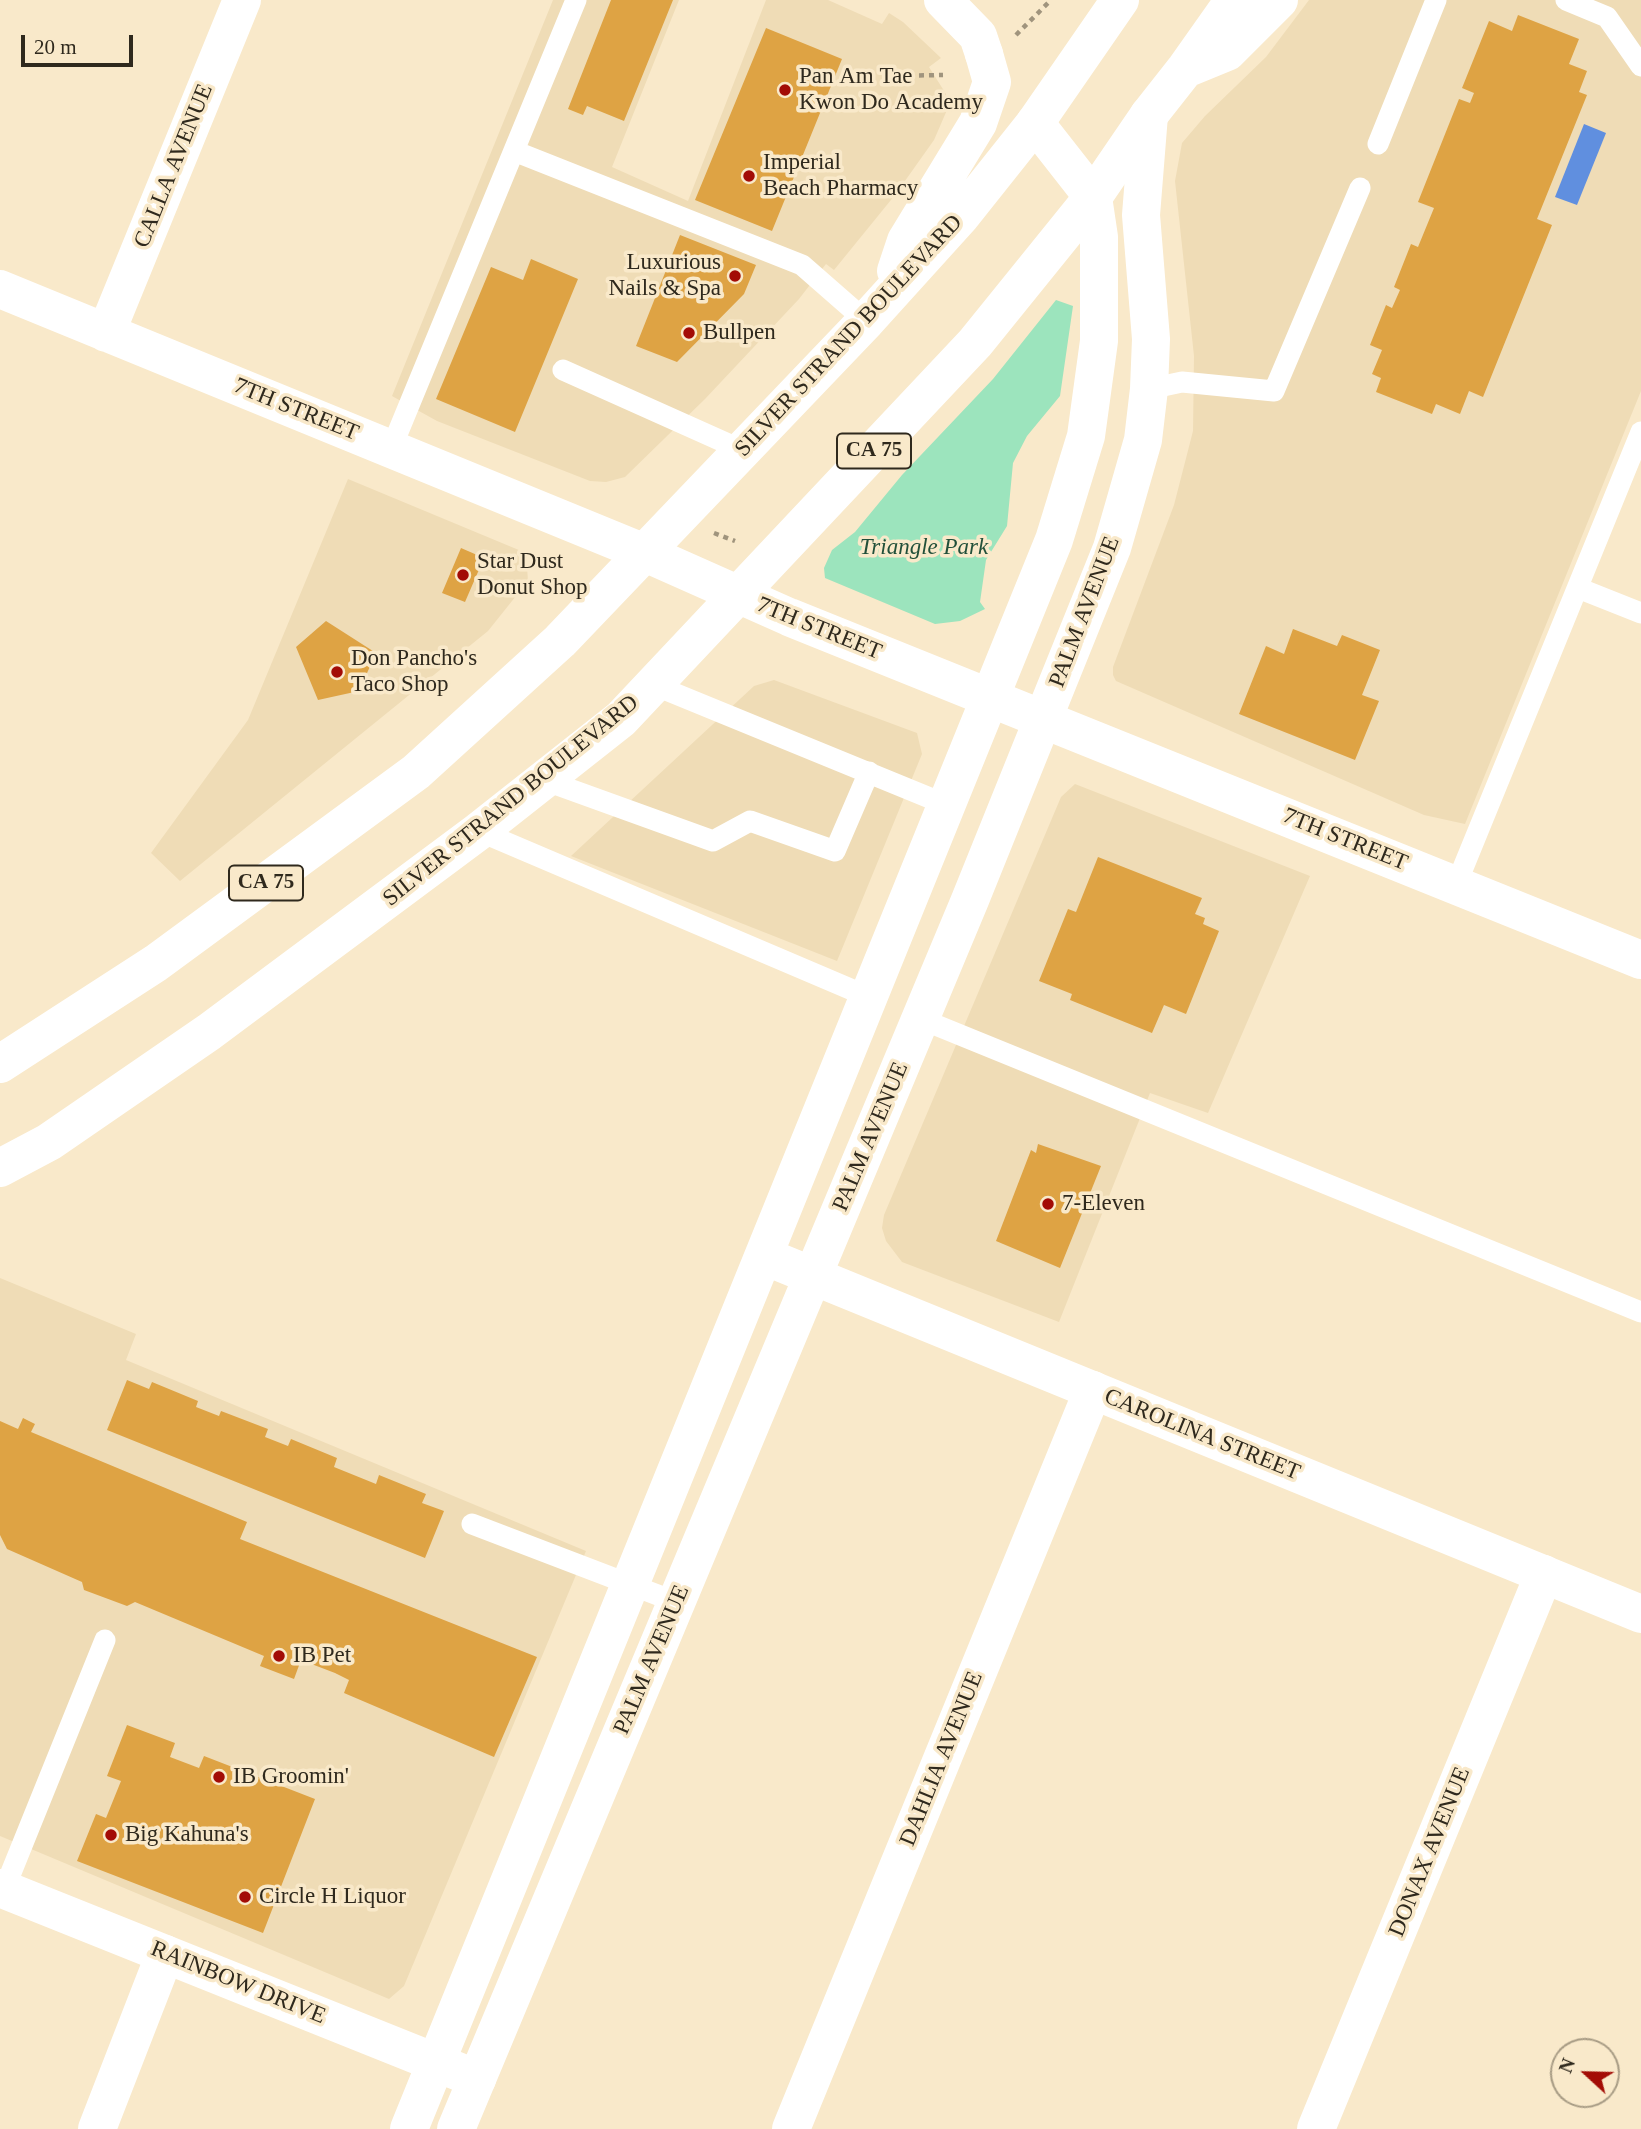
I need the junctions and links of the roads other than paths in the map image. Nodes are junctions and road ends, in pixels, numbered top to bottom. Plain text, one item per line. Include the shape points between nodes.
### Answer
1 (242, 0) edge
2 (576, 0) edge
3 (943, 0) edge
4 (1120, 0) edge
5 (1234, 0) edge
6 (1279, 0) edge
7 (1436, 0) edge
8 (1566, 0) edge
9 (1641, 66) edge
10 (1186, 68) junction
11 (1149, 115) junction
12 (1035, 123) junction
13 (1378, 144) dead end
14 (513, 151) junction
15 (1360, 188) dead end
16 (1093, 197) junction
17 (0, 289) edge
18 (878, 307) junction
19 (106, 333) junction
20 (563, 370) dead end
21 (1149, 389) junction
22 (1641, 432) edge
23 (391, 449) junction
24 (744, 451) junction
25 (645, 553) junction
26 (1578, 588) junction
27 (738, 596) junction
28 (1641, 613) edge
29 (654, 685) junction
30 (991, 698) junction
31 (1044, 718) junction
32 (869, 772) junction
33 (544, 780) junction
34 (947, 804) junction
35 (479, 831) junction
36 (1456, 885) junction
37 (1641, 960) edge
38 (869, 997) junction
39 (921, 1019) junction
40 (0, 1064) edge
41 (0, 1168) edge
42 (764, 1256) junction
43 (813, 1276) junction
44 (1641, 1312) edge
45 (1093, 1390) junction
46 (472, 1524) dead end
47 (1544, 1574) junction
48 (630, 1584) junction
49 (676, 1602) junction
50 (1641, 1614) edge
51 (105, 1640) dead end
52 (2, 1889) edge
53 (164, 1954) junction
54 (436, 2063) junction
55 (477, 2078) junction
56 (97, 2129) edge
57 (409, 2129) edge
58 (456, 2129) edge
59 (791, 2129) edge
60 (1315, 2129) edge

1 - 19 main road, CALLA AVENUE
2 - 14 lane
3 - 18 main road via 978,36 997,47 992,82 978,123 906,241
4 - 12 main road, CA 75
5 - 10 main road, CA 75
6 - 10 main road via 1227,52
7 - 13 lane
8 - 9 lane via 1607,16
10 - 11 main road, CA 75
11 - 16 main road, CA 75
11 - 21 main road, PALM AVENUE via 1141,215 1151,339
12 - 16 main road
12 - 18 main road, SILVER STRAND BOULEVARD / CA 75 via 961,216
14 - 18 lane via 802,265
14 - 23 lane
15 - 21 lane via 1275,391 1182,382
16 - 27 main road, SILVER STRAND BOULEVARD / CA 75 via 975,343
16 - 30 main road, PALM AVENUE via 1099,341 1086,436 1054,540
17 - 19 main road, 7TH STREET
18 - 24 main road, SILVER STRAND BOULEVARD / CA 75
19 - 23 main road, 7TH STREET
20 - 24 lane
21 - 31 main road, PALM AVENUE via 1143,440 1112,548
22 - 26 lane
23 - 25 main road, 7TH STREET
24 - 25 main road, SILVER STRAND BOULEVARD / CA 75
25 - 27 main road, 7TH STREET
25 - 40 main road, SILVER STRAND BOULEVARD / CA 75 via 560,641 416,772 156,962
26 - 28 lane
26 - 36 lane
27 - 29 main road, SILVER STRAND BOULEVARD / CA 75
27 - 30 main road, 7TH STREET
29 - 32 lane
29 - 33 main road, SILVER STRAND BOULEVARD / CA 75 via 621,719
30 - 31 main road, 7TH STREET
30 - 34 main road, PALM AVENUE
31 - 36 main road, 7TH STREET
31 - 39 main road, PALM AVENUE
32 - 33 lane via 835,850 750,821 713,841
32 - 34 lane
33 - 35 main road, SILVER STRAND BOULEVARD / CA 75
34 - 38 main road, PALM AVENUE
35 - 38 lane
35 - 41 main road, SILVER STRAND BOULEVARD / CA 75 via 209,1032 49,1142
36 - 37 main road, 7TH STREET
38 - 39 main road
38 - 42 main road, PALM AVENUE
39 - 43 main road, PALM AVENUE
39 - 44 lane
42 - 43 main road, CAROLINA STREET
42 - 48 main road, PALM AVENUE
43 - 45 main road, CAROLINA STREET
43 - 49 main road, PALM AVENUE
45 - 47 main road, CAROLINA STREET
45 - 59 main road, DAHLIA AVENUE
46 - 48 lane
47 - 50 main road, CAROLINA STREET
47 - 60 main road, DONAX AVENUE
48 - 49 lane
48 - 54 main road, PALM AVENUE
49 - 55 main road, PALM AVENUE
51 - 52 lane
52 - 53 main road, RAINBOW DRIVE
53 - 54 main road, RAINBOW DRIVE
53 - 56 main road
54 - 55 main road, RAINBOW DRIVE
54 - 57 main road, PALM AVENUE
55 - 58 main road, PALM AVENUE

